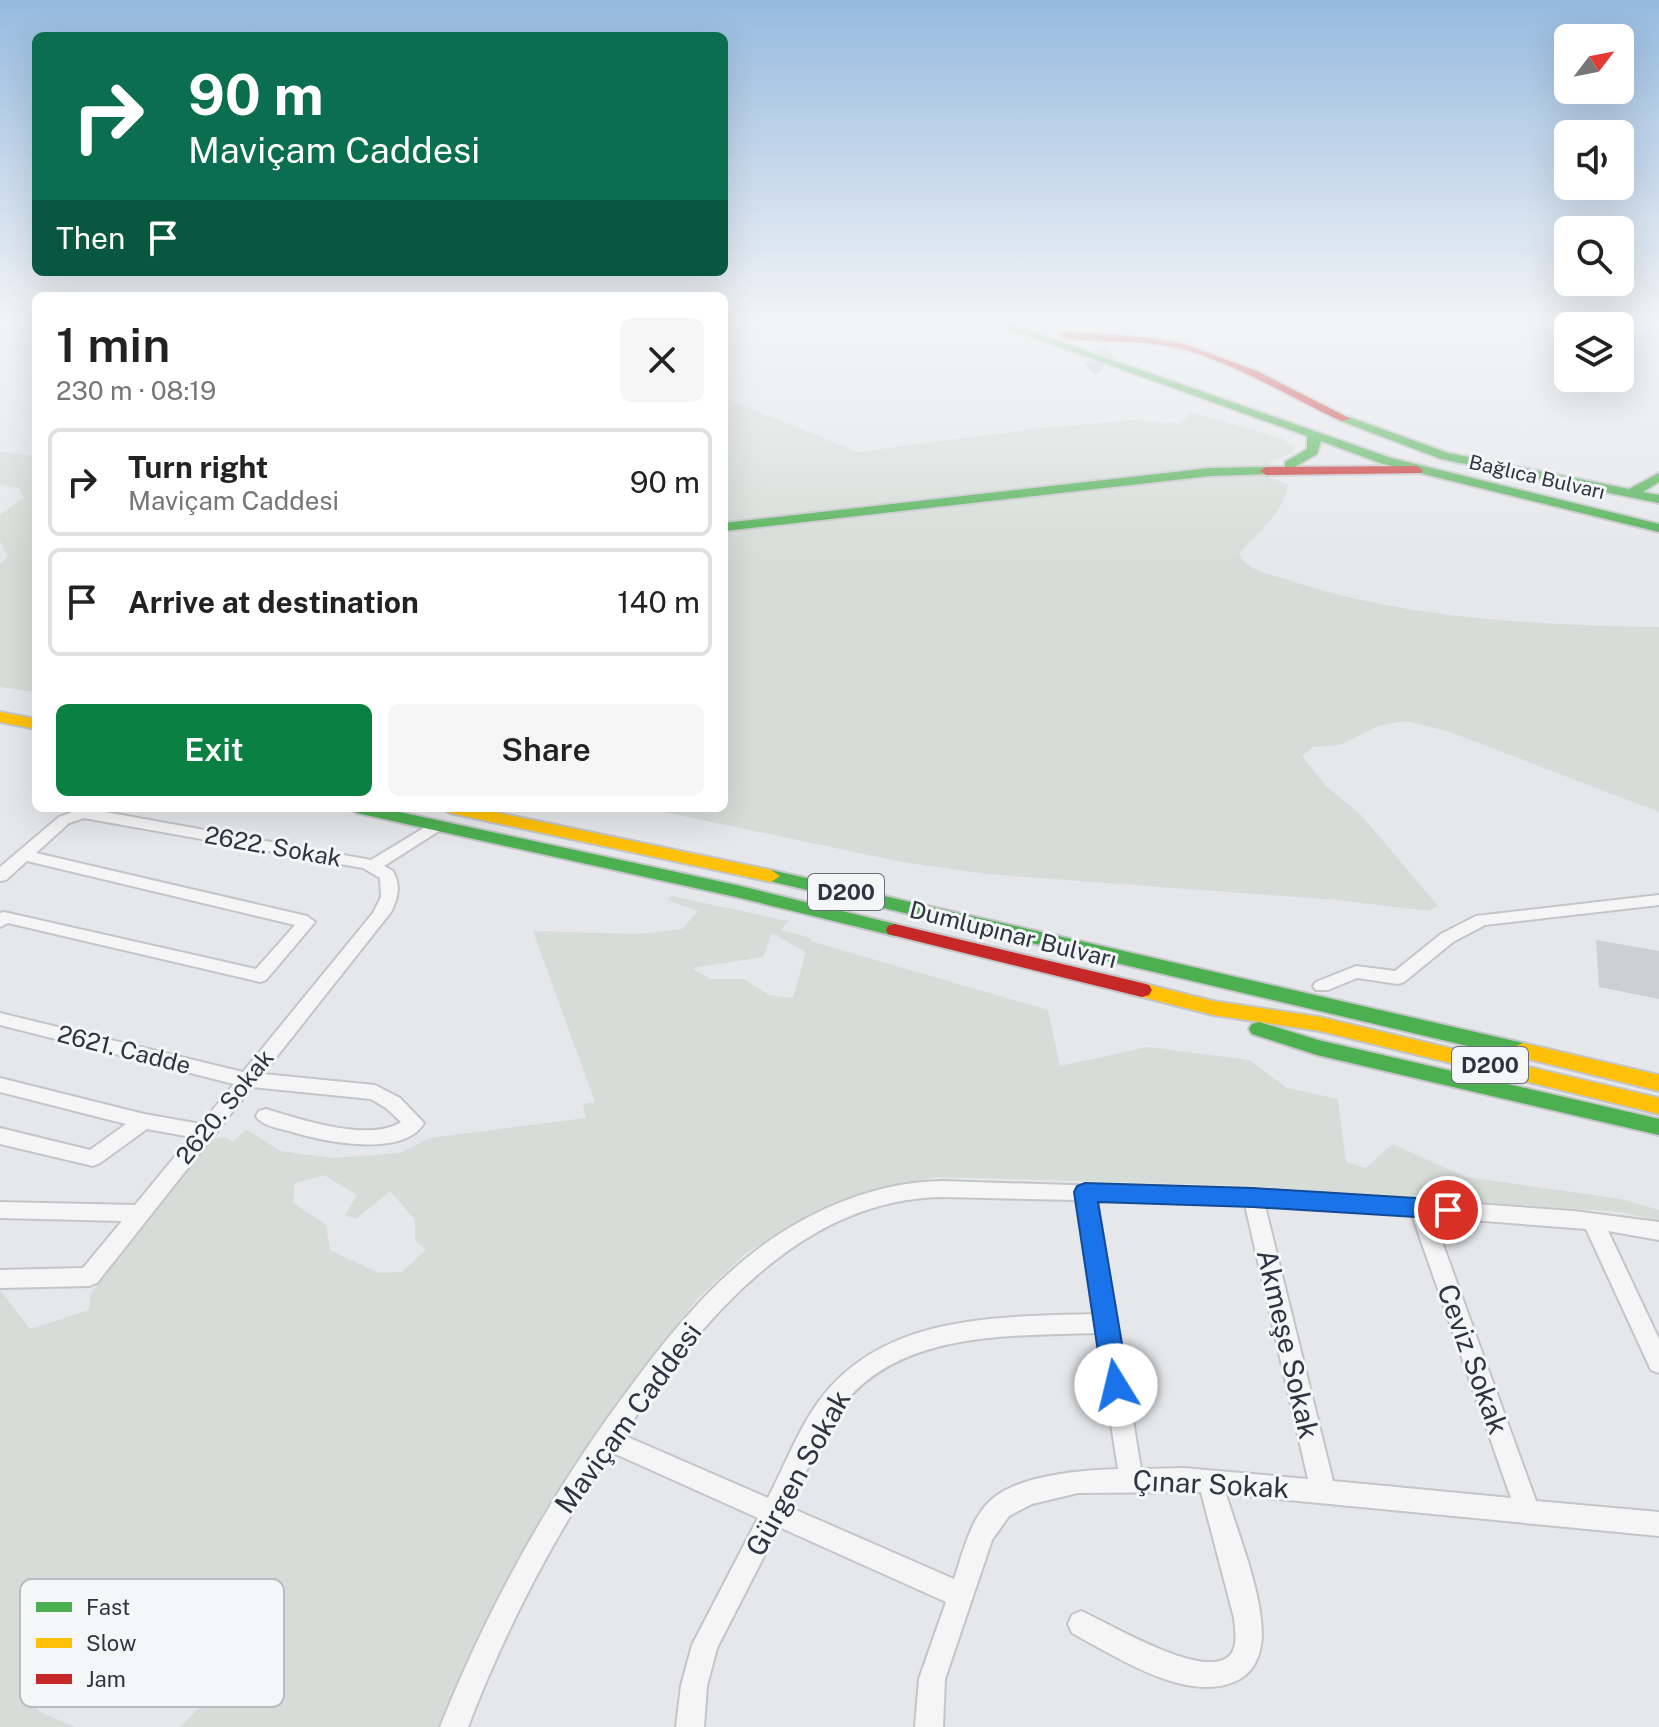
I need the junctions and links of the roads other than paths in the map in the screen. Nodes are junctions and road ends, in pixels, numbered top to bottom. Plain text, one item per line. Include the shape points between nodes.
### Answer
1 (1202, 404) edge
2 (1224, 404) edge
3 (1251, 404) edge
4 (1293, 404) edge
5 (1311, 404) edge
6 (1292, 428) junction
7 (1348, 429) junction
8 (1312, 435) junction
9 (1388, 437) junction
10 (1387, 461) junction
11 (1289, 465) junction
12 (1436, 465) junction
13 (1417, 470) junction
14 (1659, 477) edge
15 (1632, 493) junction
16 (1659, 503) edge
17 (728, 524) edge
18 (728, 524) edge
19 (1659, 528) edge
20 (0, 715) edge
21 (31, 723) edge
22 (0, 736) edge
23 (32, 741) edge
24 (375, 812) edge
25 (470, 812) edge
26 (437, 826) junction
27 (24, 855) junction
28 (373, 866) junction
29 (0, 876) edge
30 (1659, 900) edge
31 (0, 921) edge
32 (1120, 986) junction
33 (1321, 995) junction
34 (0, 1019) edge
35 (1659, 1067) edge
36 (247, 1080) junction
37 (1659, 1083) edge
38 (0, 1085) edge
39 (1659, 1106) edge
40 (266, 1116) dead end
41 (144, 1121) junction
42 (1659, 1127) edge
43 (205, 1132) junction
44 (0, 1136) edge
45 (1085, 1192) junction
46 (1253, 1197) junction
47 (1419, 1207) junction
48 (0, 1210) edge
49 (141, 1213) junction
50 (1593, 1221) junction
51 (1659, 1231) edge
52 (0, 1279) edge
53 (1107, 1323) junction
54 (1659, 1363) edge
55 (607, 1439) junction
56 (1131, 1478) junction
57 (1210, 1482) junction
58 (1323, 1492) junction
59 (774, 1512) junction
60 (1528, 1512) junction
61 (1659, 1524) edge
62 (960, 1595) junction
63 (1081, 1624) dead end
64 (454, 1727) edge
65 (690, 1727) edge
66 (929, 1727) edge

1 - 6 main road
2 - 6 main road, Bağlıca Bulvarı
3 - 12 main road, Bağlıca Bulvarı
4 - 7 main road
5 - 9 main road
6 - 8 main road, Bağlıca Bulvarı
7 - 9 main road
7 - 12 main road
8 - 10 main road, Bağlıca Bulvarı
8 - 11 main road via 1313,451
9 - 15 main road via 1501,469
10 - 11 main road
10 - 13 main road, Bağlıca Bulvarı
11 - 17 main road via 1187,468
12 - 16 main road, Bağlıca Bulvarı
13 - 18 main road via 1210,472
13 - 19 main road, Bağlıca Bulvarı
14 - 15 main road
15 - 16 main road
20 - 21 main road
22 - 23 main road
24 - 26 main road, Dumlupınar Bulvarı / D200
25 - 33 main road, Dumlupınar Bulvarı / D200 via 692,857 1240,984
26 - 28 street
26 - 32 main road, Dumlupınar Bulvarı / D200 via 736,891
27 - 28 street, 2622. Sokak via 78,813
27 - 29 street
27 - 31 street via 307,922 260,976 4,917
28 - 36 street, 2620. Sokak via 389,879 390,895 382,912
30 - 33 street via 1482,920 1427,950 1398,978 1356,972
32 - 39 main road, Dumlupınar Bulvarı / D200 via 1213,1008 1320,1024
32 - 42 main road via 1317,1047
33 - 35 main road
33 - 37 main road, Dumlupınar Bulvarı / D200
34 - 36 street, 2621. Cadde
36 - 40 street, 2621. Cadde via 375,1092 414,1123 399,1134 333,1135 290,1127
36 - 43 street, 2620. Sokak
38 - 41 street
41 - 43 street
41 - 44 street via 93,1158
43 - 49 street, 2620. Sokak
45 - 46 street, Maviçam Caddesi
45 - 53 street
45 - 55 street, Maviçam Caddesi via 907,1191 814,1226 756,1263 701,1315
46 - 47 street, Maviçam Caddesi
46 - 58 street, Akmeşe Sokak
47 - 50 street, Maviçam Caddesi
47 - 60 street, Ceviz Sokak
48 - 49 street
49 - 52 street, 2620. Sokak via 89,1277
50 - 51 street, Maviçam Caddesi
50 - 54 street
53 - 56 street
53 - 59 street, Gürgen Sokak via 936,1335 866,1368 838,1391
55 - 59 street
55 - 64 street, Maviçam Caddesi via 512,1597
56 - 57 street, Çınar Sokak
56 - 62 street, Çınar Sokak via 1050,1487 1000,1508 982,1534
57 - 58 street, Çınar Sokak
57 - 63 street via 1248,1618 1250,1642 1242,1661 1221,1674 1183,1670
58 - 60 street, Çınar Sokak
59 - 62 street
59 - 65 street, Gürgen Sokak via 705,1645
60 - 61 street, Çınar Sokak
62 - 66 street, Çınar Sokak via 932,1679

